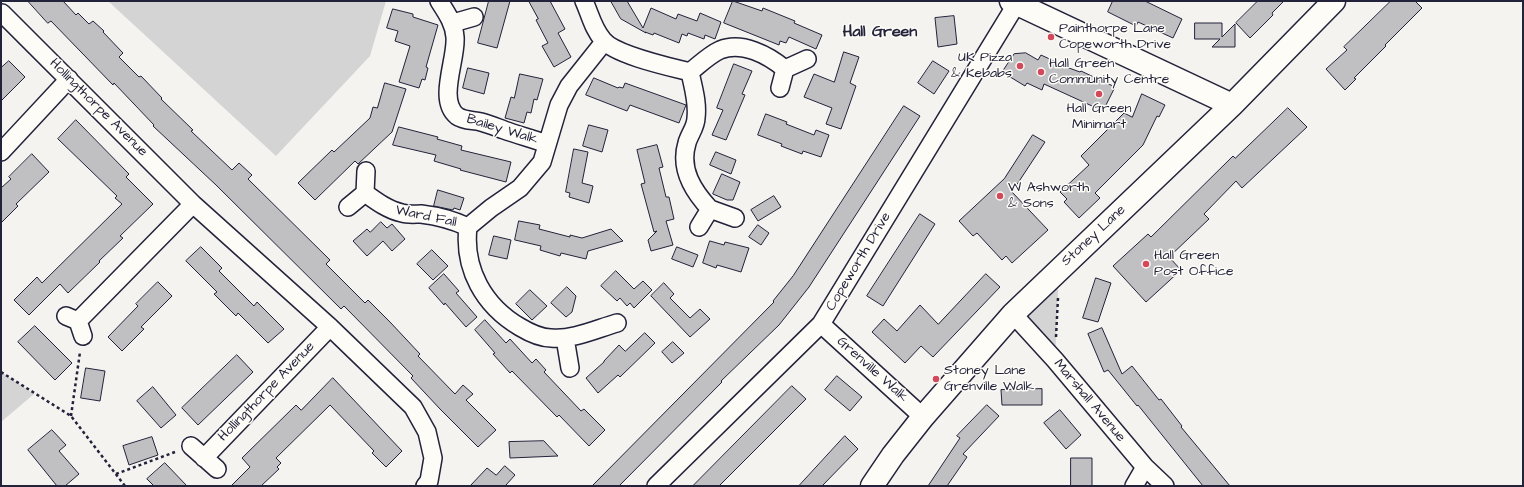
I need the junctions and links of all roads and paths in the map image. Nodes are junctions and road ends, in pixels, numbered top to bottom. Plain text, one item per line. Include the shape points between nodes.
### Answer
1 (439, 1) edge
2 (584, 1) edge
3 (1334, 1) edge
4 (1024, 4) edge
5 (2, 13) edge
6 (474, 17) dead end
7 (453, 23) junction
8 (604, 42) junction
9 (807, 59) dead end
10 (785, 69) junction
11 (690, 72) junction
12 (70, 79) junction
13 (780, 88) dead end
14 (1232, 105) junction
15 (547, 144) junction
16 (1, 152) edge
17 (366, 171) dead end
18 (365, 193) junction
19 (193, 204) junction
20 (348, 207) dead end
21 (710, 209) junction
22 (735, 218) dead end
23 (699, 226) dead end
24 (468, 227) junction
25 (1059, 269) junction
26 (1013, 314) junction
27 (75, 324) joint
28 (617, 324) dead end
29 (821, 324) junction
30 (330, 327) junction
31 (565, 338) junction
32 (1055, 360) junction
33 (570, 368) dead end
34 (1, 372) edge
35 (71, 416) junction
36 (923, 417) junction
37 (191, 446) joint
38 (204, 458) junction
39 (1145, 467) junction
40 (217, 469) dead end
41 (116, 474) junction
42 (125, 486) edge
43 (425, 486) edge
44 (656, 486) edge
45 (872, 486) edge
46 (1134, 486) edge
47 (1165, 486) edge

1 - 7 street, Bailey Walk
2 - 8 street
3 - 14 street, Stoney Lane
4 - 14 street
4 - 29 street, Copeworth Drive
5 - 12 street, Hollingthorpe Avenue
6 - 7 street
7 - 15 street, Bailey Walk via 455,52 448,95 450,106 457,116
8 - 11 street via 631,55
8 - 15 street via 569,86 559,105
9 - 10 street
10 - 11 street via 763,54 734,47 720,50
10 - 13 street
11 - 21 street via 696,102 696,119 684,157 690,184
12 - 16 street
12 - 19 street, Hollingthorpe Avenue
14 - 25 street, Stoney Lane
15 - 24 street via 542,162 520,188
17 - 18 street
18 - 20 street
18 - 24 street, Ward Fall via 390,209 404,214 445,218
19 - 27 street
19 - 30 street, Hollingthorpe Avenue
21 - 22 street
21 - 23 street
24 - 31 street via 467,241 474,276 494,306 506,319 535,335
25 - 26 street, Stoney Lane
25 - 32 path
26 - 32 street, Marshall Avenue
26 - 36 street, Stoney Lane
27 - 35 path
28 - 31 street
29 - 36 street, Grenville Walk
29 - 44 street, Copeworth Drive
30 - 38 street, Hollingthorpe Avenue
30 - 43 street, Hollingthorpe Avenue via 414,407 426,432 433,458 429,481
31 - 33 street
32 - 39 street, Marshall Avenue
34 - 35 path
35 - 41 path
36 - 45 street, Stoney Lane
37 - 38 street
37 - 41 path
38 - 40 street
39 - 46 street
39 - 47 street, Marshall Avenue
41 - 42 path

